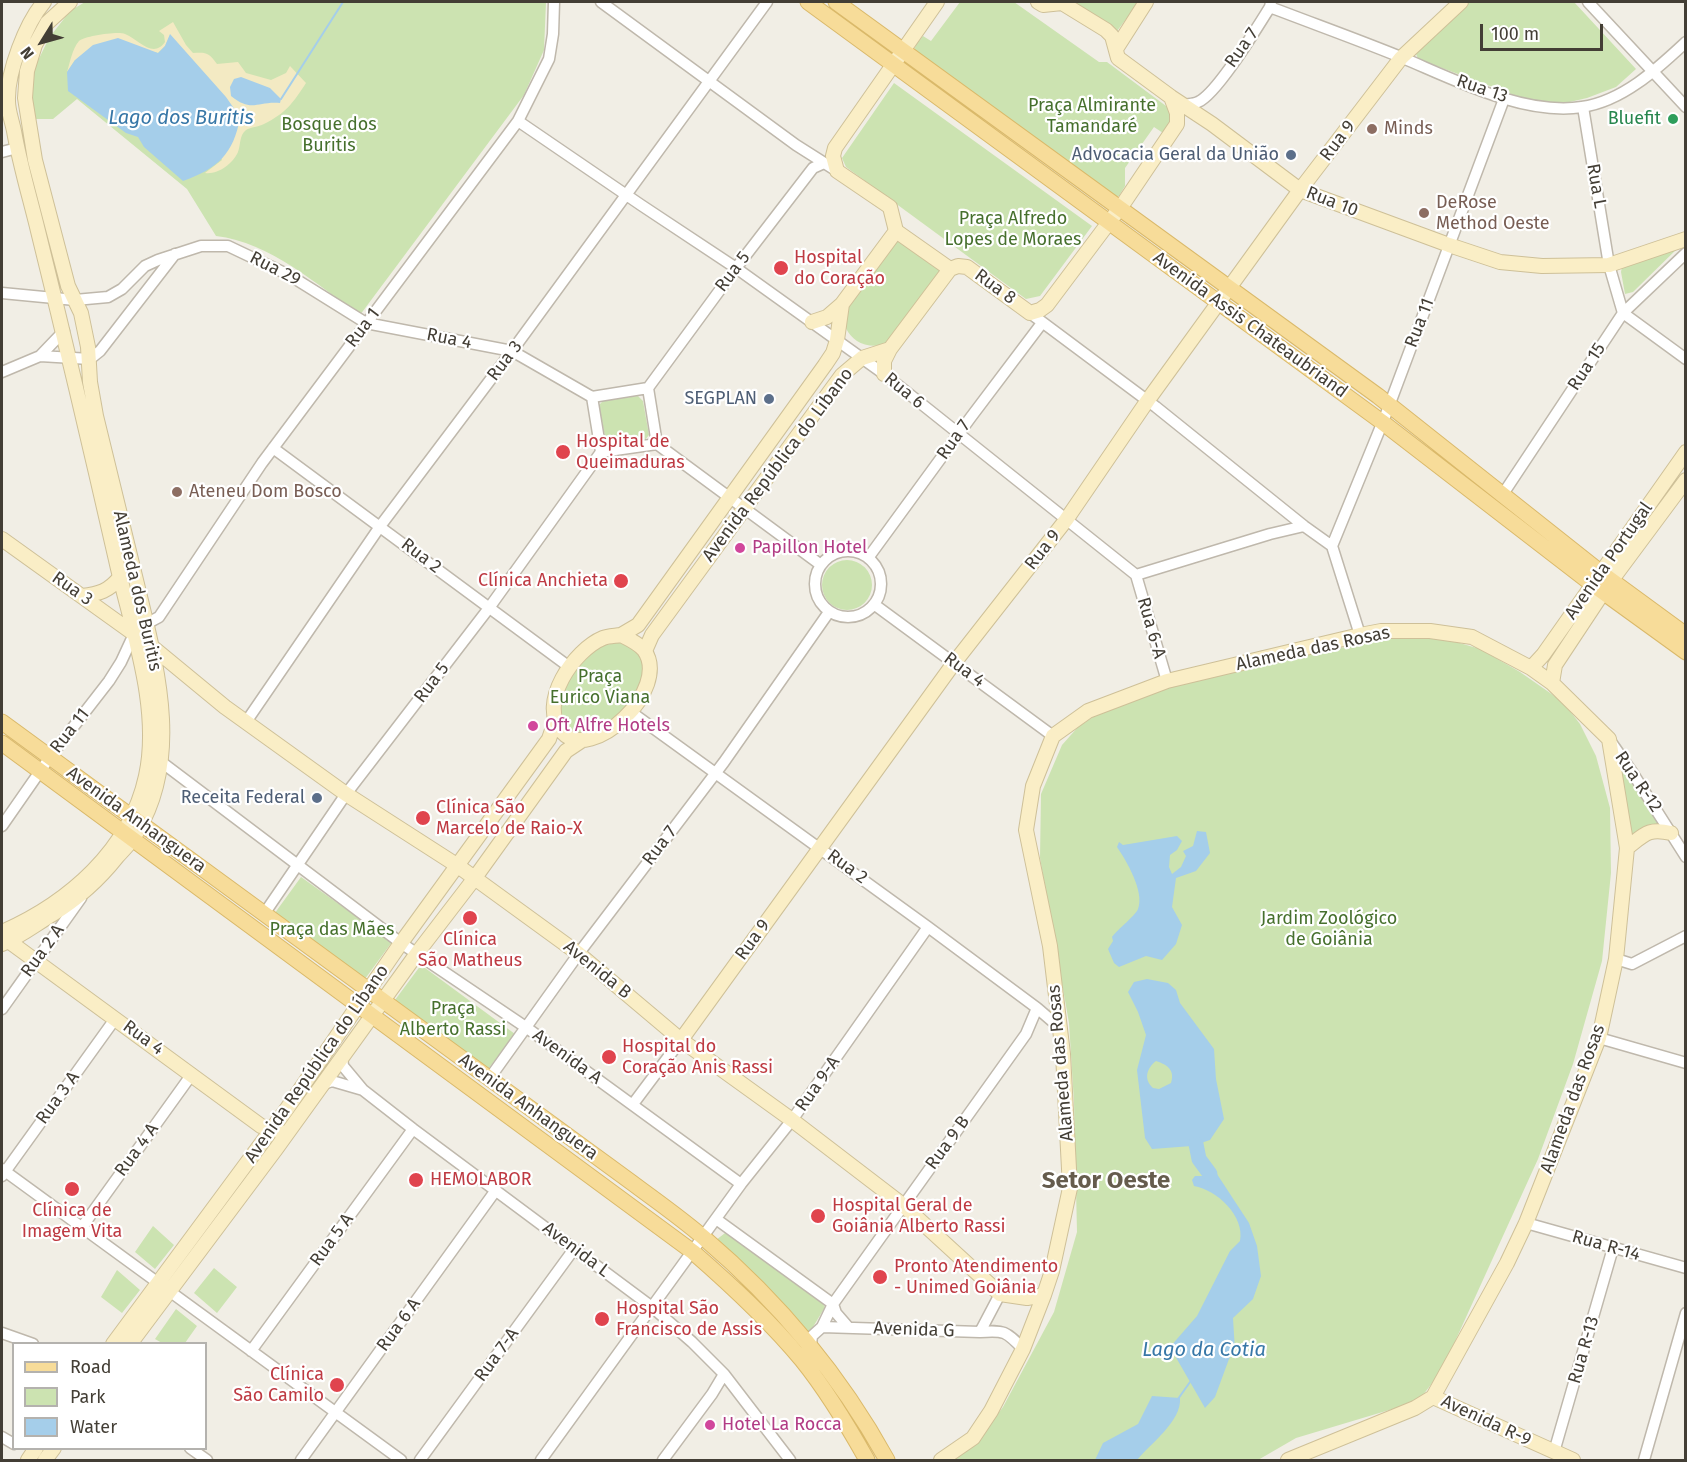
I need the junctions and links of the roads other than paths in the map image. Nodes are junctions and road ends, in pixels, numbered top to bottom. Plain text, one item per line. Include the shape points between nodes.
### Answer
1 (44, 2) edge
2 (70, 2) edge
3 (554, 2) edge
4 (601, 2) edge
5 (766, 2) edge
6 (808, 2) edge
7 (836, 2) edge
8 (937, 2) edge
9 (1038, 2) edge
10 (1063, 2) edge
11 (1146, 2) edge
12 (1461, 2) edge
13 (1588, 2) edge
14 (1271, 4) edge
15 (1686, 42) edge
16 (1116, 49) junction
17 (903, 50) junction
18 (1401, 58) junction
19 (893, 64) junction
20 (1653, 72) junction
21 (708, 80) junction
22 (1210, 93) junction
23 (1171, 97) junction
24 (25, 98) junction
25 (1504, 99) junction
26 (5, 101) edge
27 (1184, 105) junction
28 (1582, 107) junction
29 (1686, 107) edge
30 (518, 121) junction
31 (1212, 124) junction
32 (17, 148) junction
33 (2, 152) edge
34 (824, 163) junction
35 (837, 171) junction
36 (1300, 190) junction
37 (626, 194) junction
38 (1119, 208) junction
39 (1109, 222) junction
40 (896, 231) junction
41 (1686, 239) edge
42 (1449, 245) junction
43 (1686, 253) edge
44 (175, 254) junction
45 (1609, 265) junction
46 (146, 266) junction
47 (736, 268) junction
48 (950, 269) junction
49 (158, 276) junction
50 (1231, 288) junction
51 (2, 293) edge
52 (54, 297) junction
53 (75, 300) junction
54 (1219, 303) junction
55 (842, 304) junction
56 (1030, 313) junction
57 (1623, 313) junction
58 (812, 322) junction
59 (1042, 322) junction
60 (366, 323) junction
61 (64, 331) junction
62 (837, 340) junction
63 (890, 349) junction
64 (512, 351) junction
65 (40, 356) junction
66 (70, 358) junction
67 (90, 358) junction
68 (862, 358) junction
69 (1686, 359) edge
70 (2, 372) edge
71 (884, 374) junction
72 (648, 388) junction
73 (592, 397) junction
74 (1148, 400) junction
75 (1389, 405) junction
76 (1382, 422) junction
77 (958, 435) junction
78 (657, 444) junction
79 (273, 448) junction
80 (601, 452) junction
81 (1686, 452) edge
82 (1686, 480) edge
83 (1503, 494) junction
84 (729, 497) junction
85 (745, 509) junction
86 (1066, 520) junction
87 (381, 525) junction
88 (1304, 526) junction
89 (2, 539) edge
90 (1332, 546) junction
91 (868, 558) junction
92 (821, 565) junction
93 (677, 568) junction
94 (1136, 575) junction
95 (120, 577) junction
96 (692, 579) junction
97 (1602, 582) junction
98 (82, 597) junction
99 (875, 605) junction
100 (489, 608) junction
101 (829, 612) junction
102 (130, 618) junction
103 (146, 624) junction
104 (621, 635) junction
105 (1360, 635) junction
106 (1686, 635) edge
107 (142, 640) junction
108 (645, 651) junction
109 (1684, 653) edge
110 (1543, 655) junction
111 (954, 663) junction
112 (1555, 664) junction
113 (568, 666) junction
114 (1530, 668) junction
115 (1167, 681) junction
116 (1552, 683) junction
117 (631, 712) junction
118 (555, 721) junction
119 (2, 722) edge
120 (246, 722) junction
121 (1053, 736) junction
122 (1609, 739) junction
123 (581, 741) junction
124 (2, 743) edge
125 (50, 757) junction
126 (160, 761) junction
127 (40, 771) junction
128 (716, 773) junction
129 (346, 794) junction
130 (137, 820) junction
131 (2, 826) edge
132 (1671, 833) junction
133 (129, 835) junction
134 (820, 848) junction
135 (1627, 848) junction
136 (1686, 856) edge
137 (297, 865) junction
138 (458, 867) junction
139 (474, 879) junction
140 (84, 893) junction
141 (264, 914) junction
142 (928, 927) junction
143 (1686, 936) edge
144 (3, 938) edge
145 (401, 943) junction
146 (418, 952) junction
147 (579, 954) junction
148 (1616, 959) junction
149 (36, 960) junction
150 (369, 990) junction
151 (383, 1000) junction
152 (358, 1004) junction
153 (1037, 1008) junction
154 (2, 1009) edge
155 (373, 1015) junction
156 (115, 1019) junction
157 (527, 1028) junction
158 (1059, 1028) junction
159 (1599, 1038) junction
160 (681, 1040) junction
161 (342, 1056) junction
162 (1686, 1063) edge
163 (192, 1074) junction
164 (489, 1079) junction
165 (321, 1085) junction
166 (363, 1090) junction
167 (633, 1104) junction
168 (792, 1120) junction
169 (272, 1129) junction
170 (413, 1129) junction
171 (287, 1133) junction
172 (3, 1172) edge
173 (741, 1184) junction
174 (496, 1190) junction
175 (903, 1205) junction
176 (717, 1219) junction
177 (1526, 1223) junction
178 (82, 1227) junction
179 (704, 1238) junction
180 (1613, 1248) junction
181 (574, 1249) junction
182 (693, 1252) junction
183 (1686, 1268) edge
184 (158, 1282) junction
185 (170, 1291) junction
186 (1000, 1293) junction
187 (1044, 1295) junction
188 (833, 1304) junction
189 (652, 1307) junction
190 (1686, 1313) edge
191 (822, 1327) junction
192 (849, 1328) junction
193 (980, 1332) junction
194 (2, 1333) edge
195 (809, 1340) junction
196 (27, 1342) edge
197 (114, 1342) edge
198 (132, 1342) edge
199 (1023, 1349) junction
200 (250, 1351) junction
201 (724, 1374) junction
202 (1433, 1397) junction
203 (336, 1413) junction
204 (51, 1450) edge
205 (191, 1450) edge
206 (1554, 1452) junction
207 (35, 1455) edge
208 (1305, 1457) edge
209 (789, 1460) edge
210 (207, 1461) edge
211 (301, 1461) edge
212 (401, 1461) edge
213 (420, 1461) edge
214 (541, 1461) edge
215 (663, 1461) edge
216 (867, 1461) edge
217 (887, 1461) edge
218 (941, 1461) edge
219 (1288, 1461) edge
220 (1573, 1461) edge
221 (1644, 1461) edge

1 - 26 main road, Alameda dos Buritis via 29,24 15,58
2 - 24 main road, Alameda dos Buritis via 47,23 35,45 27,71
3 - 30 street, Rua 1 via 549,59
4 - 21 street
5 - 21 street, Rua 3
6 - 19 main road, Avenida Assis Chateaubriand
7 - 17 main road, Avenida Assis Chateaubriand
8 - 17 main road
9 - 10 main road, Rua 10
10 - 16 main road, Rua 10 via 1106,30
11 - 16 main road
12 - 18 main road, Rua 9
13 - 20 street
14 - 18 street, Rua 13
14 - 22 street, Rua 7
15 - 20 street, Rua 13
16 - 23 main road, Rua 10 via 1118,58
17 - 19 main road
17 - 38 main road, Avenida Assis Chateaubriand
18 - 25 street, Rua 13
18 - 36 main road, Rua 9
19 - 35 main road via 835,148
19 - 39 main road, Avenida Assis Chateaubriand
20 - 28 street, Rua 13 via 1615,96
20 - 29 street
21 - 34 street
21 - 37 street, Rua 3
22 - 27 street, Rua 7 via 1199,102
22 - 31 street via 1206,107
23 - 27 main road, Rua 10
23 - 38 main road via 1177,124
24 - 26 street
24 - 53 main road, Alameda dos Buritis via 35,160
25 - 28 street, Rua 13 via 1560,108
25 - 42 street, Rua 11
26 - 32 main road, Alameda dos Buritis
27 - 31 main road, Rua 10
28 - 45 street, Rua L
30 - 37 street, Rua 6
30 - 60 street, Rua 1
31 - 36 main road, Rua 10
32 - 33 street
32 - 52 main road, Alameda dos Buritis
34 - 35 street
34 - 47 street, Rua 5 via 813,168
35 - 40 main road via 890,207
36 - 42 main road, Rua 10
36 - 50 main road, Rua 9
37 - 47 street, Rua 6
37 - 64 street, Rua 3
38 - 39 main road
38 - 50 main road, Avenida Assis Chateaubriand
39 - 54 main road, Avenida Assis Chateaubriand
39 - 56 main road via 1047,306
40 - 48 main road, Rua 8
40 - 55 main road, Avenida República do Líbano
41 - 45 main road, Rua 10
42 - 45 main road, Rua 10 via 1500,261 1542,266
42 - 75 street, Rua 11
43 - 57 street, Rua 15
44 - 46 street, Rua 29
44 - 49 street
44 - 60 street, Rua 29 via 201,246 228,246 289,275
45 - 57 street, Rua L
46 - 49 street
46 - 53 street via 108,297
47 - 58 street, Rua 6
47 - 72 street, Rua 5
48 - 56 main road, Rua 8 via 967,267
48 - 63 main road
49 - 67 street via 100,351
50 - 54 main road, Rua 9
50 - 75 main road, Avenida Assis Chateaubriand
51 - 52 street
52 - 53 street
52 - 61 main road, Alameda dos Buritis
53 - 67 main road, Alameda dos Buritis
54 - 74 main road, Rua 9
54 - 76 main road, Avenida Assis Chateaubriand
55 - 58 main road via 827,317
55 - 62 main road, Avenida República do Líbano
56 - 59 street, Rua 8
57 - 69 street
57 - 83 street, Rua 15
58 - 62 street, Rua 6
59 - 74 street, Rua 8
59 - 77 street, Rua 7
60 - 64 street, Rua 4
60 - 79 street, Rua 1
61 - 65 street
61 - 66 main road, Alameda dos Buritis
62 - 68 street, Rua 6
62 - 84 main road, Avenida República do Líbano via 825,365
63 - 68 main road, Avenida República do Líbano
63 - 71 main road via 884,361
64 - 73 street, Rua 4
64 - 87 street, Rua 3
65 - 66 street
65 - 70 street
66 - 67 street
66 - 95 main road, Alameda dos Buritis
67 - 103 main road, Alameda dos Buritis via 96,416
68 - 71 street, Rua 6
68 - 85 main road, Avenida República do Líbano via 842,375
71 - 77 street, Rua 6
72 - 73 street
72 - 78 street
73 - 80 street
74 - 86 main road, Rua 9
74 - 88 street, Rua 8
75 - 76 street, Rua 11
75 - 83 main road, Avenida Assis Chateaubriand
76 - 90 street, Rua 11
76 - 97 main road, Avenida Assis Chateaubriand
77 - 86 street, Rua 6
77 - 91 street, Rua 7
78 - 80 street
78 - 84 street
79 - 87 street, Rua 2
79 - 103 street, Rua 1 via 159,617
80 - 100 street, Rua 5
81 - 97 main road, Avenida Portugal
82 - 97 main road, Avenida Portugal
83 - 97 main road, Avenida Assis Chateaubriand
84 - 85 street
84 - 93 main road, Avenida República do Líbano
85 - 92 street
85 - 96 main road, Avenida República do Líbano
86 - 94 street, Rua 6
86 - 111 main road, Rua 9
87 - 100 street, Rua 2
87 - 120 street, Rua 3
88 - 90 street, Rua 8
88 - 94 street
89 - 98 main road, Rua 3
90 - 105 street
91 - 92 street via 848,551
91 - 99 street via 876,566 882,586
92 - 101 street via 815,585 817,596
93 - 96 main road
93 - 104 main road, Avenida República do Líbano via 638,625
94 - 115 street, Rua 6-A
95 - 98 main road via 106,591
95 - 102 main road, Alameda dos Buritis
96 - 108 main road, Avenida República do Líbano
97 - 106 main road, Avenida Assis Chateaubriand
97 - 109 main road, Avenida Assis Chateaubriand
97 - 110 main road, Avenida Portugal
97 - 112 main road, Avenida Portugal
98 - 107 main road, Rua 3
99 - 101 street via 858,616
99 - 111 street, Rua 4
100 - 113 street, Rua 2
100 - 129 street, Rua 5
101 - 128 street, Rua 7
102 - 103 street
102 - 107 main road, Alameda dos Buritis
103 - 107 main road, Alameda dos Buritis
104 - 108 main road
104 - 113 main road via 603,638
105 - 114 main road, Alameda das Rosas via 1430,631 1472,637
105 - 115 main road, Alameda das Rosas
107 - 120 main road, Avenida B
107 - 125 street, Rua 11
107 - 126 main road, Alameda dos Buritis via 160,689
107 - 130 main road, Alameda dos Buritis via 150,725
108 - 117 main road via 649,679
110 - 112 main road
110 - 114 main road, Avenida Portugal
111 - 121 street, Rua 4
111 - 134 main road, Rua 9
112 - 116 main road, Avenida Portugal
113 - 118 main road via 555,698
114 - 116 main road, Alameda das Rosas
115 - 121 main road, Alameda das Rosas via 1088,711
116 - 122 main road, Alameda das Rosas
117 - 123 main road via 597,736
117 - 128 street, Rua 2
118 - 123 main road via 570,739
118 - 138 main road, Avenida República do Líbano via 549,739
119 - 125 main road, Avenida Anhanguera
120 - 129 main road, Avenida B
121 - 158 main road, Alameda das Rosas via 1033,786 1026,830 1050,946
122 - 132 street, Rua R-12
122 - 135 main road, Alameda das Rosas
123 - 139 main road, Avenida República do Líbano via 566,751
124 - 127 main road, Avenida Anhanguera
125 - 127 street, Rua 11
125 - 130 main road, Avenida Anhanguera
126 - 130 main road, Alameda dos Buritis via 153,794
126 - 137 street, Avenida A
127 - 131 street, Rua 11
127 - 133 main road, Avenida Anhanguera
128 - 134 street, Rua 2
128 - 147 street, Rua 7
129 - 137 street, Rua 5
129 - 138 main road, Avenida B
130 - 133 main road
130 - 141 main road, Avenida Anhanguera
132 - 135 main road via 1656,830
132 - 136 street, Rua R-12
133 - 140 main road via 97,882
133 - 144 main road via 76,887
133 - 152 main road, Avenida Anhanguera
134 - 142 street, Rua 2
134 - 160 main road, Rua 9
135 - 148 main road, Alameda das Rosas
137 - 141 street, Rua 5
137 - 145 street, Avenida A
138 - 139 main road, Avenida B
138 - 145 main road, Avenida República do Líbano
139 - 146 main road, Avenida República do Líbano
139 - 147 main road, Avenida B
140 - 144 main road
140 - 149 street, Rua 2 A
141 - 150 main road, Avenida Anhanguera
142 - 153 street, Rua 2
142 - 168 street, Rua 9-A
143 - 148 street via 1632,964
144 - 149 main road, Rua 4
145 - 146 street, Avenida A
145 - 150 main road, Avenida República do Líbano
146 - 151 main road, Avenida República do Líbano
146 - 157 street, Avenida A
147 - 157 street, Rua 7
147 - 160 main road, Avenida B
148 - 159 main road, Alameda das Rosas
149 - 154 street, Rua 2 A
149 - 156 main road, Rua 4
150 - 151 main road, Avenida Anhanguera
150 - 152 main road, Avenida República do Líbano
151 - 155 main road, Avenida República do Líbano
151 - 164 main road, Avenida Anhanguera
152 - 155 main road, Avenida Anhanguera
152 - 169 main road, Avenida República do Líbano
153 - 158 street, Rua 2
153 - 175 street, Rua 9 B via 1026,1034
155 - 161 main road, Avenida República do Líbano
155 - 182 main road, Avenida Anhanguera
156 - 163 main road, Rua 4
156 - 172 street, Rua 3 A
157 - 164 street, Rua 7
157 - 167 street, Avenida A
158 - 187 main road, Alameda das Rosas via 1070,1188
159 - 162 street
159 - 177 main road, Alameda das Rosas
160 - 167 street, Rua 9
160 - 168 main road, Avenida B
161 - 165 main road, Avenida República do Líbano
161 - 166 street, Avenida L via 343,1065
163 - 169 main road, Rua 4 via 261,1126
163 - 178 street, Rua 4 A
164 - 179 main road, Avenida Anhanguera
165 - 166 street, Avenida L via 333,1081
165 - 171 main road, Avenida República do Líbano
166 - 170 street, Avenida L
167 - 173 street, Avenida A
168 - 173 street, Rua 9-A
168 - 175 main road, Avenida B
169 - 171 main road, Rua 4
169 - 184 main road, Avenida República do Líbano
170 - 174 street, Avenida L
170 - 200 street, Rua 5 A
171 - 185 main road, Avenida República do Líbano
172 - 178 street
173 - 176 street, Rua 9-A
174 - 181 street, Avenida L
174 - 203 street, Rua 6 A
175 - 186 main road, Avenida B
175 - 188 street, Rua 9 B
176 - 179 street, Rua 9-A
176 - 188 street
177 - 180 street, Rua R-14
177 - 202 main road, Alameda das Rosas
178 - 184 street
179 - 182 street, Rua 9-A
179 - 195 main road, Avenida Anhanguera
180 - 183 street, Rua R-14
180 - 206 street, Rua R-13
181 - 189 street, Avenida L
181 - 213 street, Rua 7-A
182 - 189 street
182 - 216 main road, Avenida Anhanguera via 738,1292 802,1360
184 - 185 street
184 - 197 main road, Avenida República do Líbano
185 - 198 main road, Avenida República do Líbano
185 - 200 street
186 - 187 main road via 1027,1298
186 - 193 street, Avenida G
187 - 199 main road, Alameda das Rosas
188 - 191 street, Rua 9 B
188 - 192 street, Avenida G
189 - 201 street, Avenida L
189 - 214 street
190 - 221 street
191 - 192 street, Avenida G
191 - 195 street
192 - 193 street, Avenida G
193 - 199 street, Avenida G via 1009,1334
194 - 196 street
195 - 217 main road, Avenida Anhanguera
199 - 218 main road, Alameda das Rosas via 973,1438
200 - 203 street
201 - 209 street, Avenida L
201 - 215 street
202 - 206 main road, Avenida R-9
202 - 208 main road
203 - 211 street, Rua 6 A
203 - 212 street
204 - 207 main road
205 - 210 street
206 - 220 main road, Avenida R-9
208 - 219 main road

